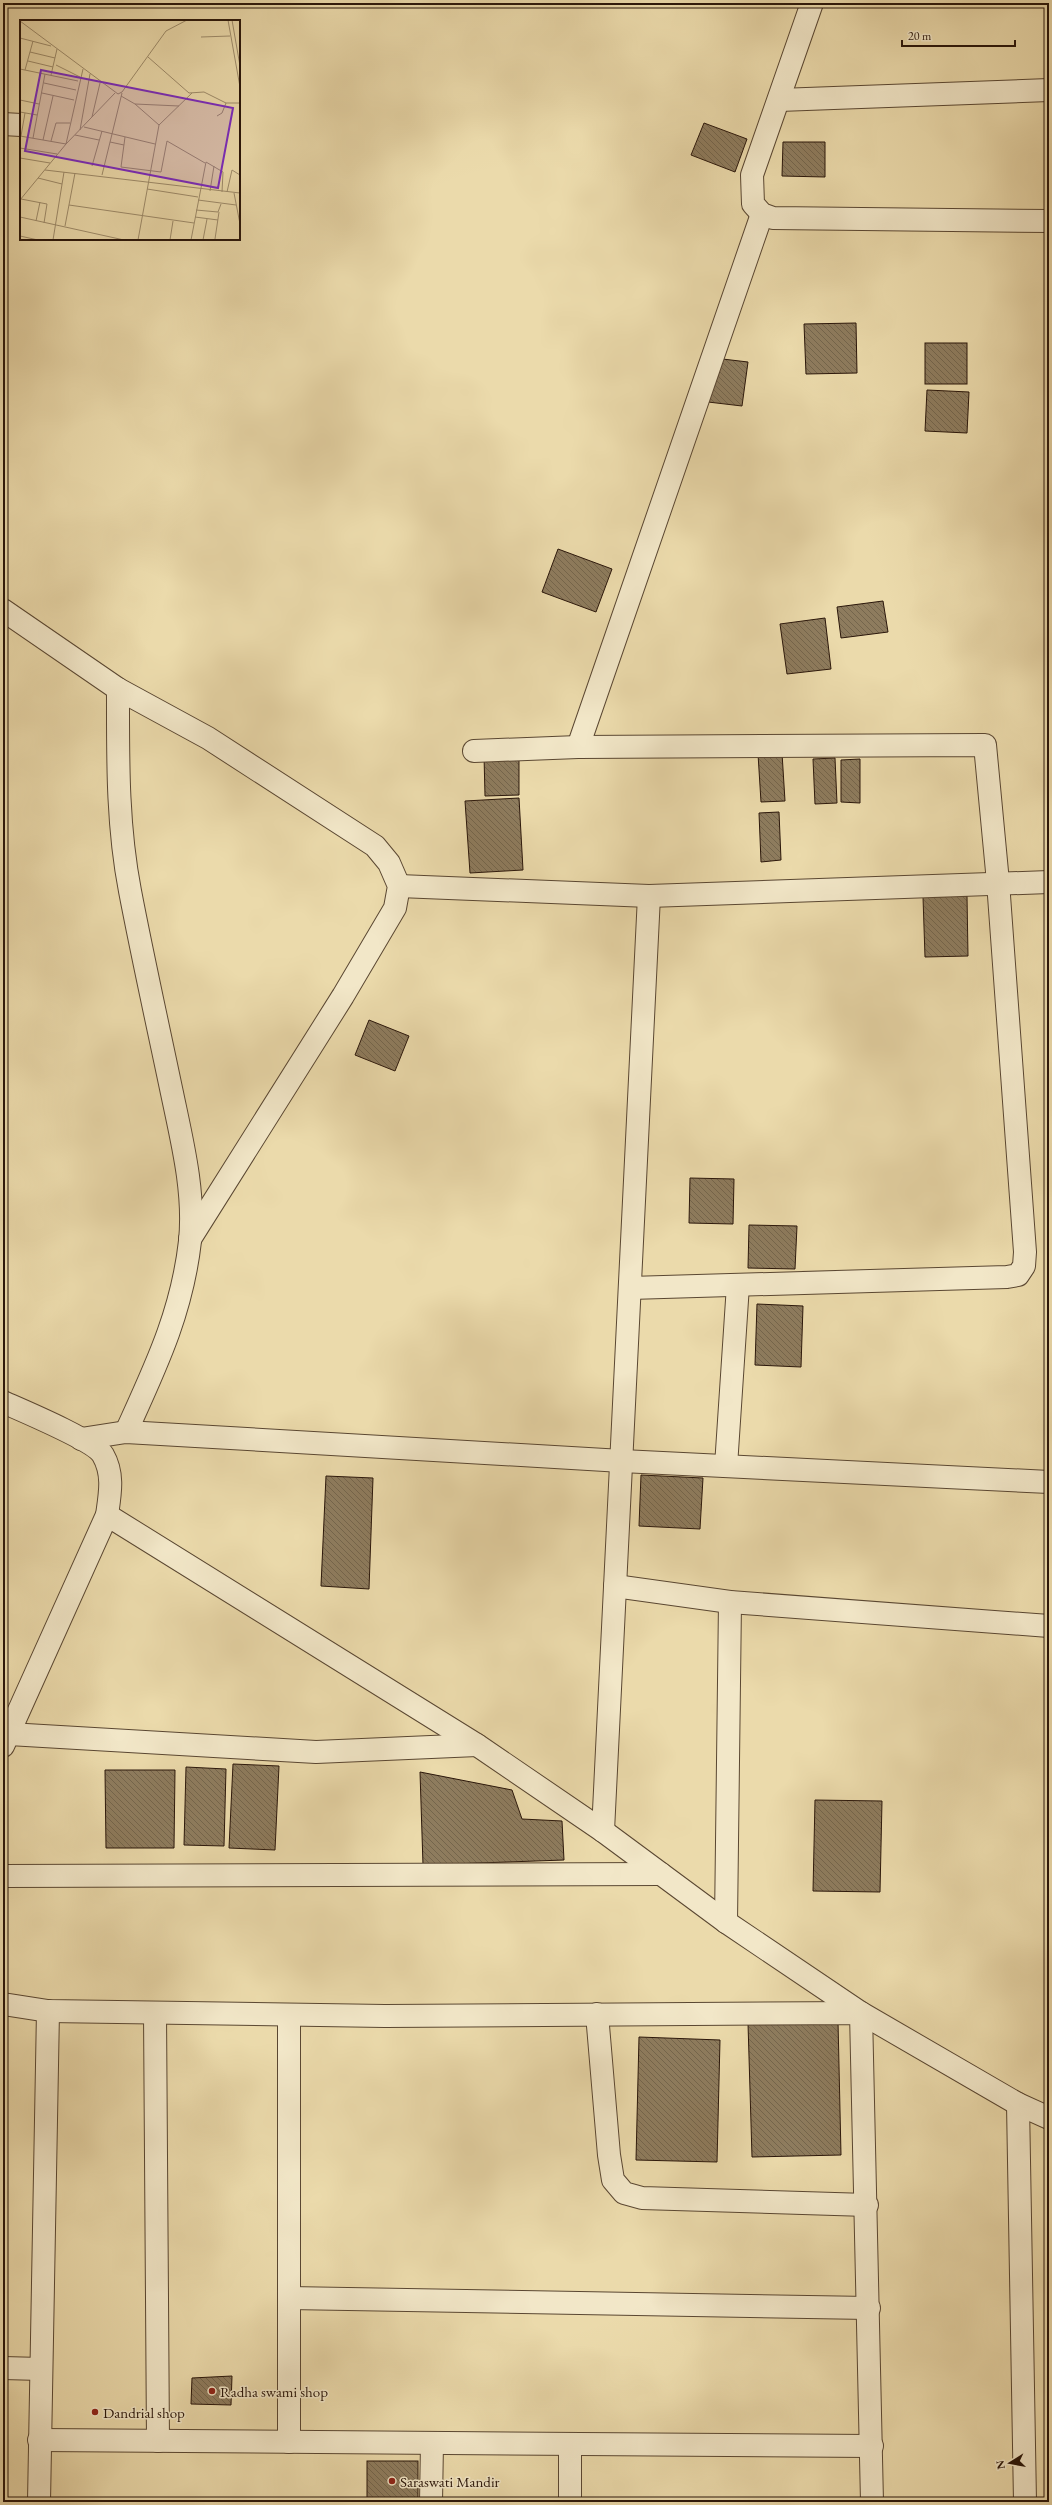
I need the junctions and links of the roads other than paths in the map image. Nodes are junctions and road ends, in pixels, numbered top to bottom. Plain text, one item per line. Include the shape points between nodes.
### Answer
1 (812, 3) edge
2 (1049, 90) edge
3 (779, 100) junction
4 (3, 124) edge
5 (20, 125) edge
6 (762, 214) junction
7 (1049, 221) edge
8 (3, 610) edge
9 (118, 689) junction
10 (578, 747) junction
11 (474, 751) dead end
12 (998, 882) junction
13 (1049, 882) edge
14 (399, 886) junction
15 (649, 896) junction
16 (190, 1239) junction
17 (738, 1285) junction
18 (630, 1288) junction
19 (3, 1402) edge
20 (126, 1432) junction
21 (81, 1439) junction
22 (622, 1461) junction
23 (726, 1466) junction
24 (1049, 1482) edge
25 (107, 1515) junction
26 (615, 1586) junction
27 (730, 1602) junction
28 (1049, 1626) edge
29 (6, 1740) edge
30 (477, 1745) junction
31 (603, 1831) junction
32 (661, 1874) junction
33 (3, 1876) edge
34 (726, 1922) junction
35 (3, 2004) edge
36 (48, 2011) junction
37 (155, 2013) junction
38 (861, 2013) junction
39 (597, 2014) junction
40 (289, 2015) junction
41 (1018, 2104) junction
42 (1049, 2118) edge
43 (867, 2205) junction
44 (289, 2298) junction
45 (869, 2308) junction
46 (3, 2368) edge
47 (41, 2369) junction
48 (39, 2440) junction
49 (158, 2441) junction
50 (289, 2442) junction
51 (432, 2443) junction
52 (570, 2444) junction
53 (872, 2446) junction
54 (39, 2502) edge
55 (431, 2502) edge
56 (570, 2502) edge
57 (872, 2502) edge
58 (1025, 2502) edge

1 - 3 street
2 - 3 street
3 - 6 street via 752,175 753,204
4 - 5 street
6 - 7 street via 773,218
6 - 10 street
8 - 9 street
9 - 14 street via 208,738 375,846 389,863
9 - 16 street via 118,793 121,835 188,1173
10 - 11 street
10 - 12 street via 985,745
12 - 13 street
12 - 15 street
12 - 17 street via 1024,1266 1018,1275
14 - 15 street
14 - 16 street via 395,908
15 - 18 street
16 - 20 street via 184,1286 171,1330
17 - 18 street
17 - 23 street
18 - 22 street
19 - 21 street
20 - 21 street
20 - 22 street
21 - 25 street via 103,1454 112,1483
22 - 23 street
22 - 26 street
23 - 24 street
25 - 29 street
25 - 30 street
26 - 27 street
26 - 31 street
27 - 28 street
27 - 34 street
29 - 30 street via 316,1752
30 - 31 street
31 - 32 street
32 - 33 street
32 - 34 street
34 - 38 street
35 - 36 street
36 - 37 street
36 - 47 street
37 - 40 street
37 - 49 street
38 - 39 street
38 - 41 street
38 - 43 street
39 - 40 street
39 - 43 street via 608,2155 613,2180 624,2193 642,2198
40 - 44 street
41 - 42 street
41 - 58 street
43 - 45 street
44 - 45 street
44 - 50 street
45 - 53 street
46 - 47 street
47 - 48 street
48 - 49 street
48 - 54 street
49 - 50 street
50 - 51 street
51 - 52 street
51 - 55 street
52 - 53 street
52 - 56 street
53 - 57 street

